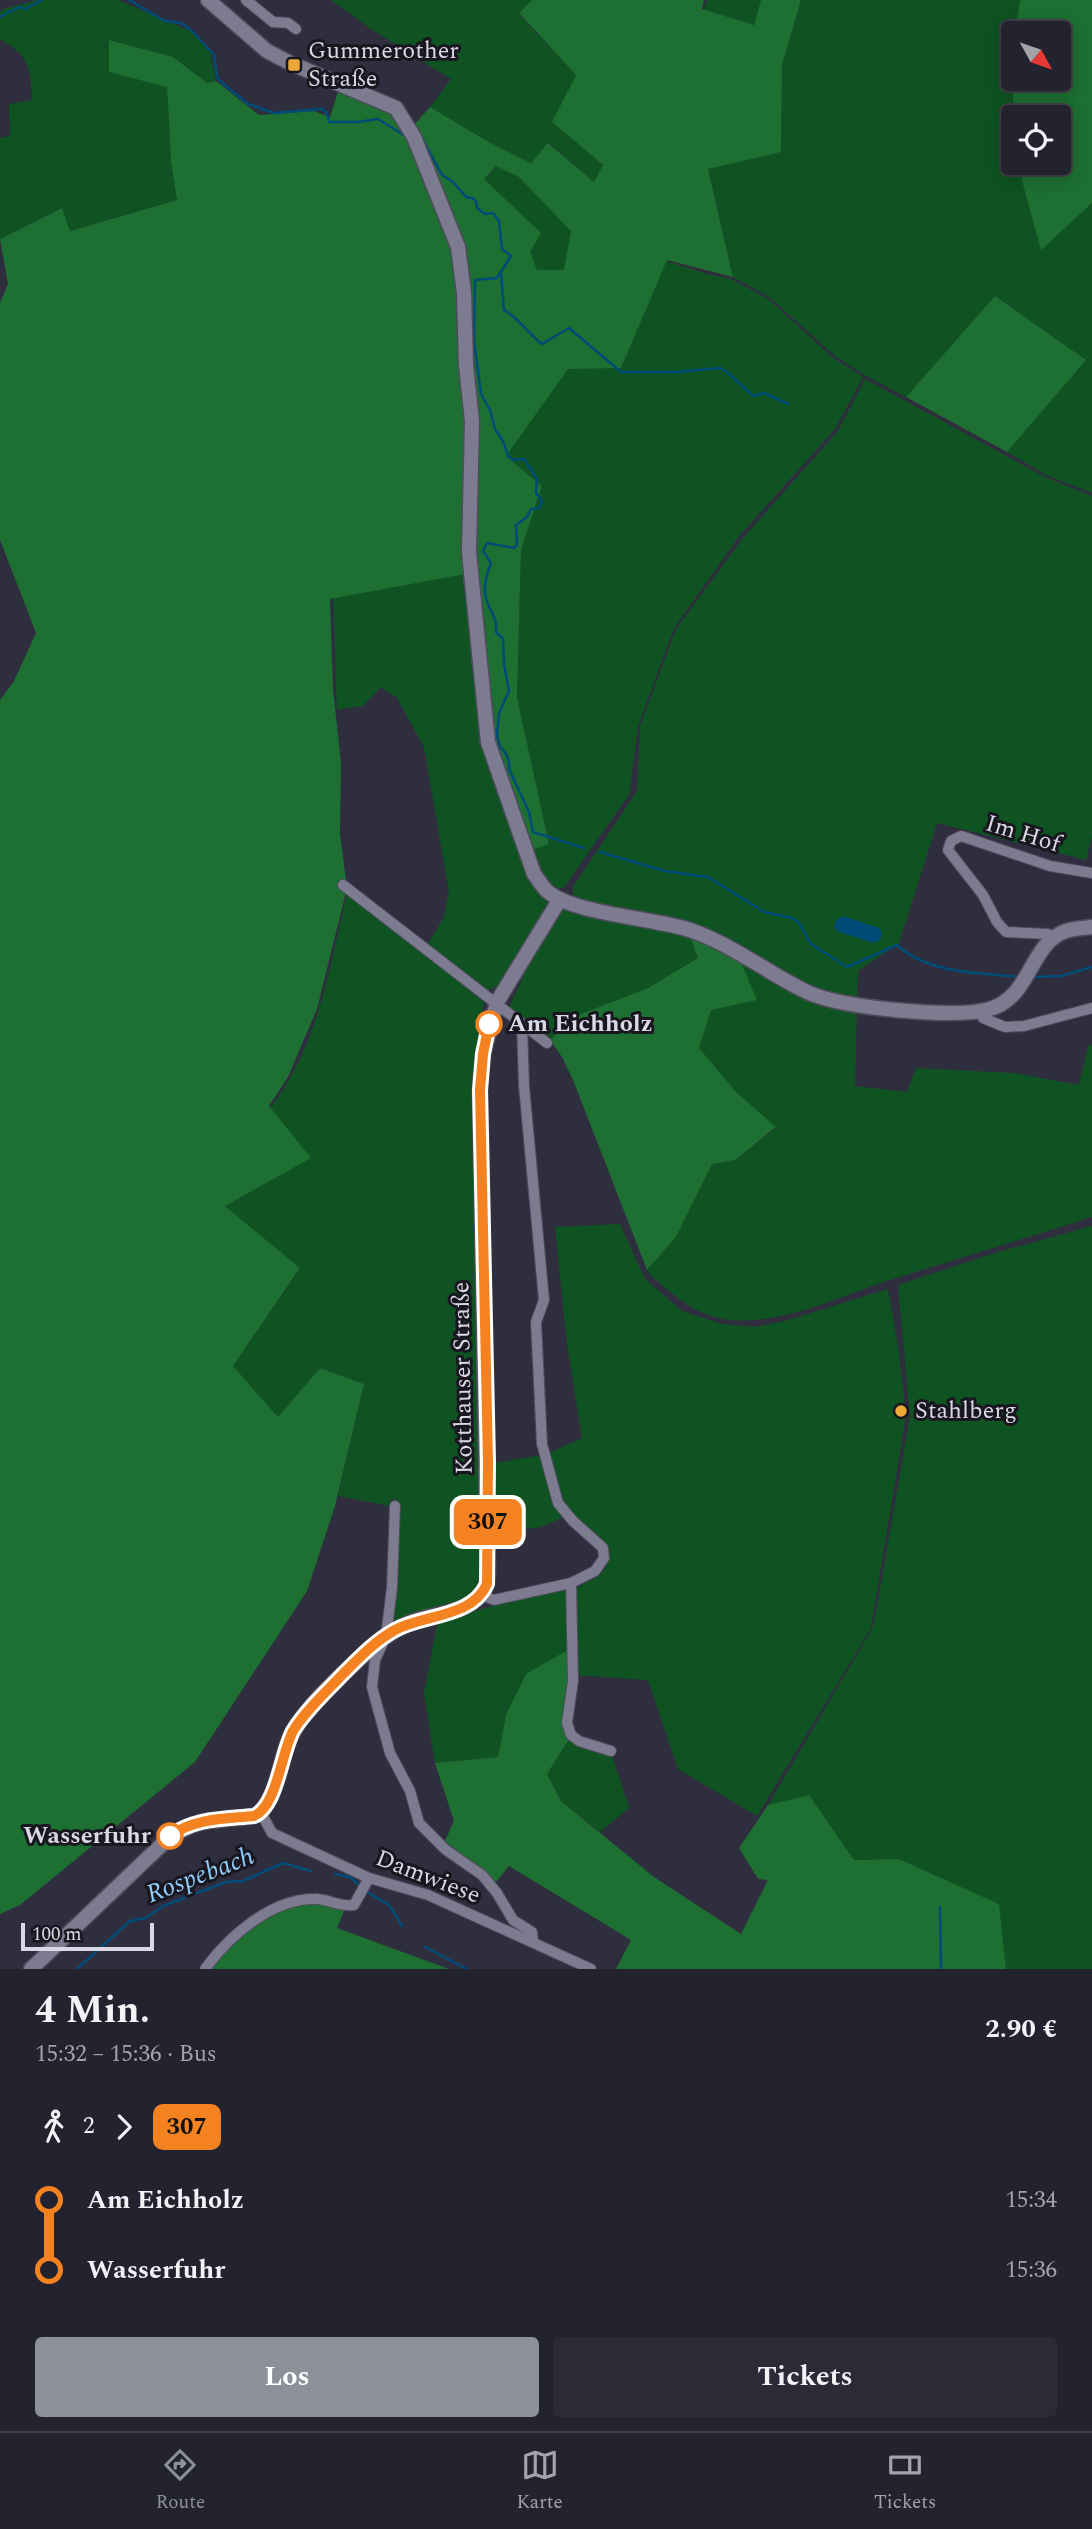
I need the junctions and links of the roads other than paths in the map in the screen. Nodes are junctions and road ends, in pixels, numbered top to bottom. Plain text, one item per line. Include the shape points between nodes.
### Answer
1 (208, 0) edge
2 (246, 0) edge
3 (296, 29) dead end
4 (1092, 873) edge
5 (344, 885) dead end
6 (559, 899) junction
7 (1092, 927) edge
8 (1054, 938) junction
9 (497, 1002) junction
10 (1092, 1008) edge
11 (982, 1011) junction
12 (522, 1024) junction
13 (547, 1043) dead end
14 (395, 1506) dead end
15 (571, 1583) junction
16 (482, 1595) junction
17 (386, 1636) junction
18 (611, 1751) dead end
19 (261, 1813) junction
20 (369, 1878) junction
21 (533, 1942) junction
22 (30, 1969) edge
23 (205, 1969) edge
24 (591, 1969) edge

1 - 6 street via 267,51 396,108 414,137 442,203 458,247 464,293 472,421 469,552 488,742 534,874
2 - 3 street via 273,22
4 - 8 street, Im Hof via 1050,866 961,836 951,841 948,850 1006,932
5 - 9 street
6 - 9 street, Kotthauser Straße
6 - 11 street via 690,930 826,998 894,1010
7 - 8 street via 1065,931
8 - 11 street via 1012,998
9 - 12 street
9 - 16 street, Kotthauser Straße via 483,1054 480,1090 488,1462 488,1576
10 - 11 street via 1005,1027 983,1018
12 - 13 street
12 - 15 street via 544,1300 536,1322 542,1444 558,1503 603,1548 604,1558 595,1571
14 - 17 street
15 - 16 street via 494,1600
15 - 18 street via 573,1681 567,1723 579,1741
16 - 17 street via 460,1609 412,1622
17 - 19 street via 342,1675 294,1730
17 - 21 street via 375,1660 372,1688 390,1753 410,1791 419,1823 446,1850 482,1875 513,1920 531,1933
19 - 20 street, Damwiese via 272,1833
19 - 22 street via 200,1822 173,1834
20 - 21 street, Damwiese via 428,1895
20 - 23 street via 354,1905 316,1899 262,1913 218,1951
21 - 24 street, Damwiese

